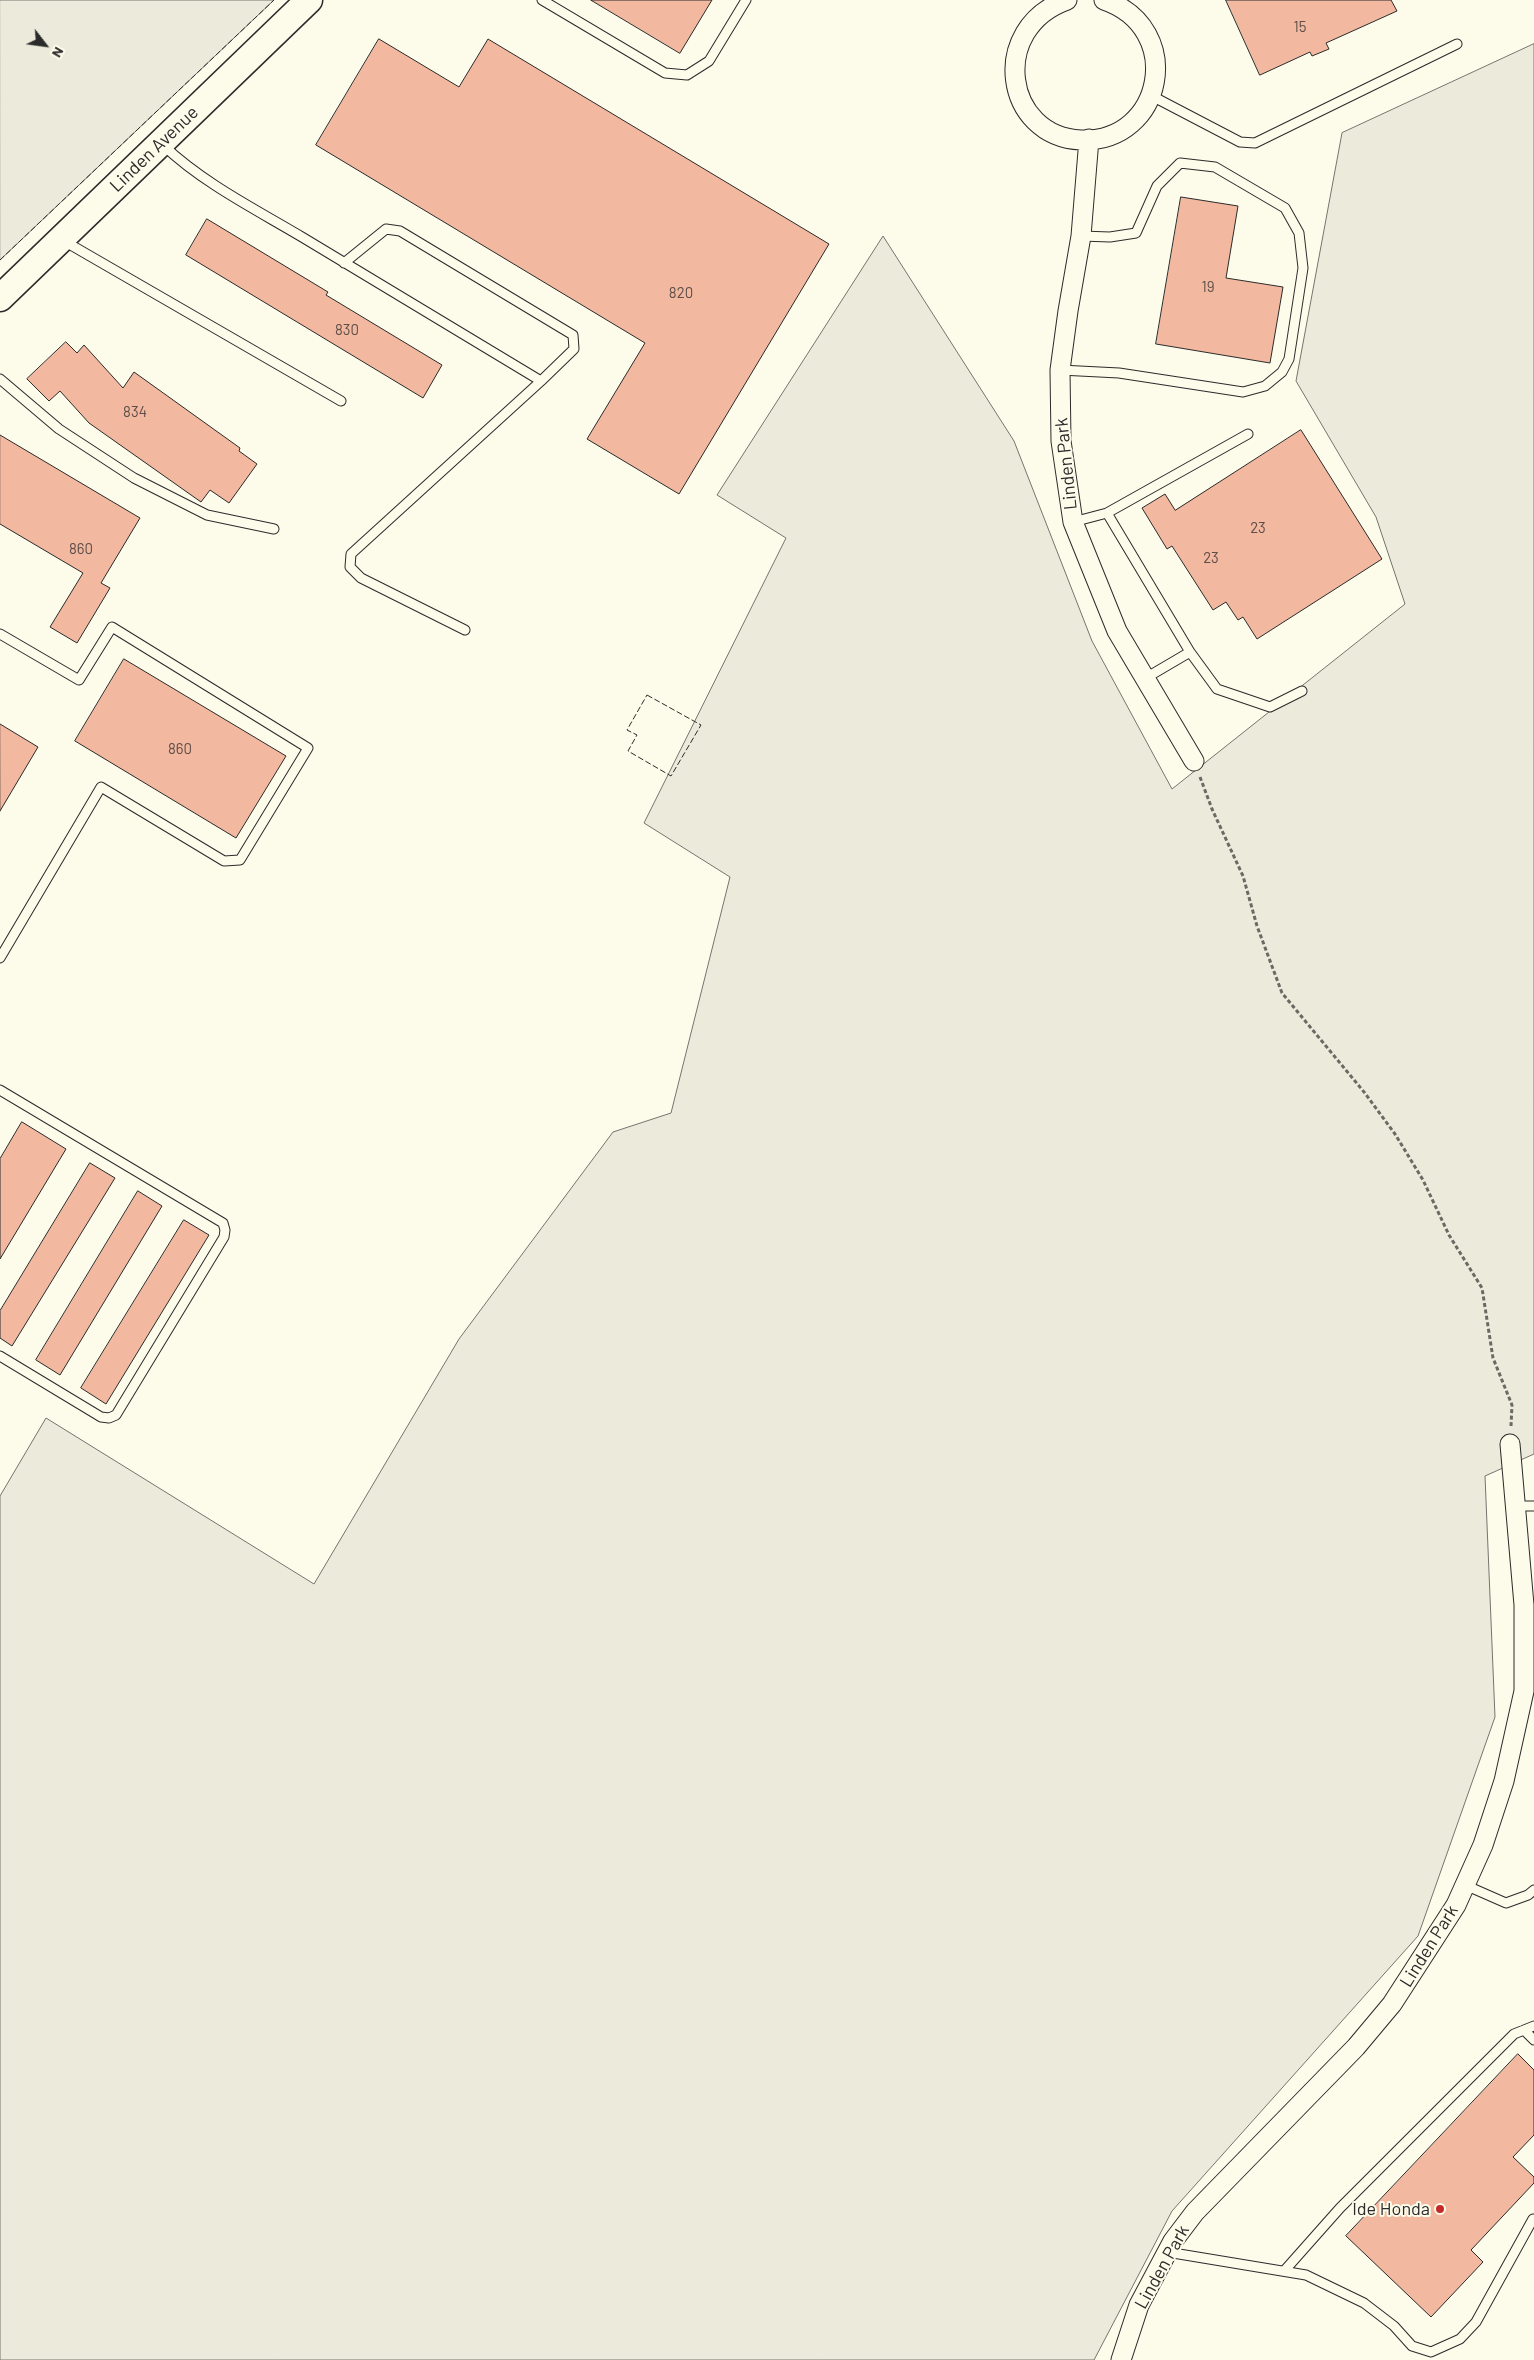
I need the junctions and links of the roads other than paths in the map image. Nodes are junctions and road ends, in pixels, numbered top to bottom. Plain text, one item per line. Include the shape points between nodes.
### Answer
1 (309, 0) edge
2 (542, 0) edge
3 (746, 0) edge
4 (1067, 0) edge
5 (1104, 0) edge
6 (1457, 44) dead end
7 (1150, 95) junction
8 (1089, 139) junction
9 (161, 143) junction
10 (1081, 236) junction
11 (61, 239) junction
12 (344, 263) junction
13 (0, 298) edge
14 (1060, 370) junction
15 (0, 380) edge
16 (540, 380) junction
17 (341, 401) dead end
18 (1248, 434) dead end
19 (1107, 513) junction
20 (1073, 522) junction
21 (274, 529) dead end
22 (465, 630) dead end
23 (0, 634) edge
24 (1190, 652) junction
25 (1144, 679) junction
26 (1302, 691) dead end
27 (1194, 761) road end
28 (0, 958) edge
29 (0, 1090) edge
30 (0, 1356) edge
31 (1510, 1444) road end
32 (1525, 1506) edge
33 (1529, 1669) edge
34 (1465, 1885) junction
35 (1534, 1890) edge
36 (1534, 2026) edge
37 (1524, 2030) junction
38 (1534, 2040) edge
39 (1533, 2219) edge
40 (1167, 2252) junction
41 (1285, 2270) junction
42 (1121, 2360) edge

1 - 9 main road, Linden Avenue
2 - 3 lane via 665,73 687,75 709,62
4 - 8 street via 1052,5 1034,19 1021,37 1014,59 1015,82 1023,103 1037,121 1057,134
5 - 7 street via 1118,5 1136,19 1150,39 1156,62 1154,87
6 - 7 lane via 1255,143 1240,142
7 - 8 street via 1144,109 1127,126 1105,137
8 - 10 street, Linden Park
9 - 11 main road, Linden Avenue
9 - 12 lane via 183,164
10 - 14 street, Linden Park
10 - 14 lane via 1110,237 1136,233 1156,186 1180,163 1215,167 1285,208 1299,233 1303,268 1288,359 1282,372 1265,386 1243,392 1119,373
11 - 13 main road, Linden Avenue
11 - 17 lane
12 - 16 lane
12 - 16 lane via 386,229 400,231 573,335 574,350
14 - 20 street, Linden Park via 1061,441
15 - 21 lane via 59,429 134,478 207,515
16 - 22 lane via 351,554 350,567 361,578
18 - 19 lane
19 - 20 lane
19 - 24 lane
20 - 25 street, Linden Park via 1117,630
23 - 28 lane via 79,680 112,627 308,748 240,860 224,861 101,788
24 - 25 lane
24 - 26 lane via 1217,689 1270,708
25 - 27 street, Linden Park
29 - 30 lane via 223,1223 225,1230 224,1237 116,1415 101,1417
31 - 32 street, Linden Park
32 - 33 street, Linden Park via 1524,1605
33 - 34 street, Linden Park via 1504,1781 1483,1845
34 - 35 lane via 1506,1903
34 - 40 street, Linden Park via 1446,1921 1392,2004 1356,2047 1195,2212
36 - 37 lane
37 - 38 lane
37 - 41 lane via 1514,2034 1340,2208
39 - 41 lane via 1476,2322 1460,2339 1431,2352 1412,2346 1394,2326 1364,2303 1306,2275
40 - 41 lane
40 - 42 street, Linden Park via 1139,2304

